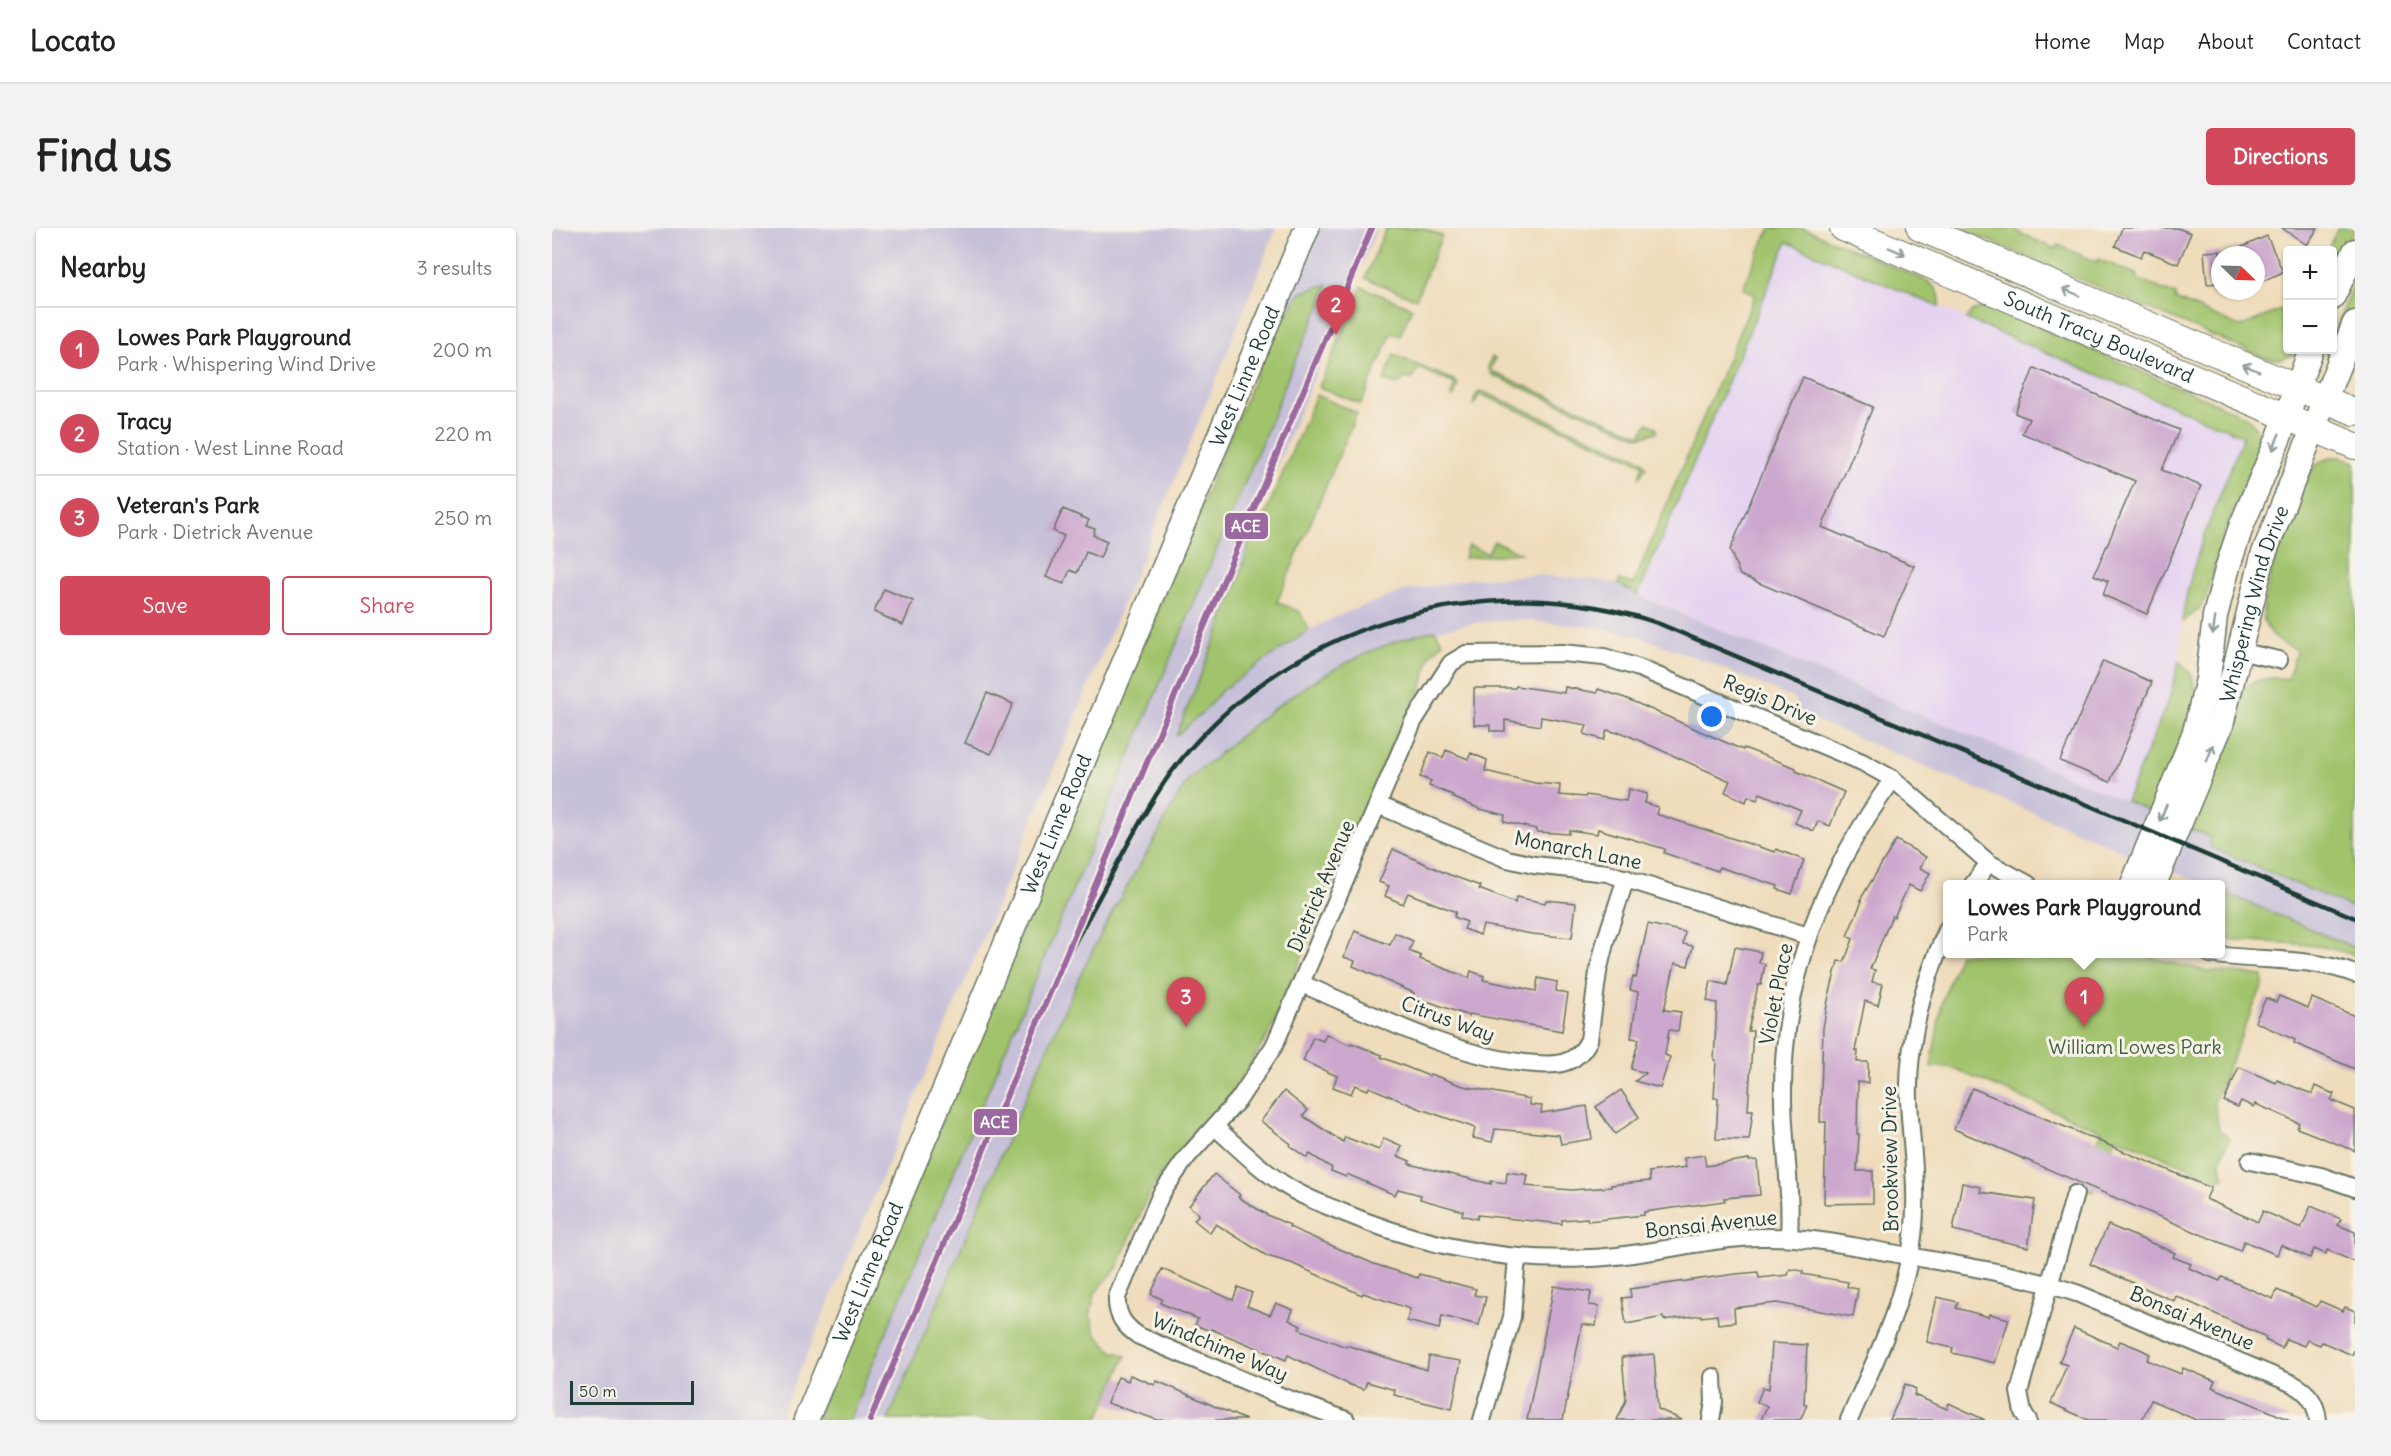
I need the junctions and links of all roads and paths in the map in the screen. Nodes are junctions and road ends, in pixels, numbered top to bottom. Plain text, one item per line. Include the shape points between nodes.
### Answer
1 (1307, 228) edge
2 (1843, 228) edge
3 (1920, 228) edge
4 (2355, 251) edge
5 (2337, 288) edge
6 (2355, 323) edge
7 (2309, 354) edge
8 (2296, 387) junction
9 (2324, 399) junction
10 (2355, 412) edge
11 (2286, 416) junction
12 (2314, 428) junction
13 (2355, 446) edge
14 (2238, 651) junction
15 (1458, 658) joint
16 (2279, 660) dead end
17 (1893, 779) junction
18 (1378, 806) junction
19 (1989, 863) junction
20 (1626, 878) junction
21 (1976, 880) edge
22 (2019, 880) edge
23 (2135, 880) edge
24 (2156, 880) edge
25 (1808, 936) junction
26 (1943, 938) edge
27 (2225, 956) edge
28 (2355, 974) edge
29 (1302, 984) junction
30 (1215, 1127) junction
31 (2250, 1161) dead end
32 (2355, 1188) edge
33 (2075, 1194) dead end
34 (1789, 1237) junction
35 (1910, 1256) junction
36 (1517, 1257) junction
37 (2050, 1284) junction
38 (1713, 1377) dead end
39 (2317, 1415) edge
40 (806, 1420) edge
41 (1346, 1420) edge
42 (1482, 1420) edge
43 (1710, 1420) edge
44 (1849, 1420) edge
45 (2028, 1420) edge

1 - 40 street, West Linne Road
2 -> 11 main road, South Tracy Boulevard
8 -> 3 main road, South Tracy Boulevard
4 - 5 street
6 - 9 street, Whispering Wind Drive
7 - 8 street, Whispering Wind Drive
8 - 9 main road, South Tracy Boulevard
8 - 11 street, Whispering Wind Drive
9 - 10 main road, South Tracy Boulevard
9 - 12 street, Whispering Wind Drive
11 - 12 main road, South Tracy Boulevard
11 -> 23 street, Whispering Wind Drive via 2228,566 2215,615 2208,679 2195,732
12 - 13 main road, South Tracy Boulevard
12 - 14 street, Whispering Wind Drive via 2262,556
14 - 16 street
24 -> 14 street, Whispering Wind Drive via 2220,725
15 - 17 street, Regis Drive via 1488,652 1562,653 1623,662 1862,762
15 - 18 street, Dietrick Avenue via 1445,670 1418,711
17 - 19 street, Regis Drive
17 - 25 street, Violet Place via 1832,878
18 - 20 street, Monarch Lane via 1507,859
18 - 29 street, Dietrick Avenue
19 - 21 street
19 - 22 street, Regis Drive
20 - 25 street, Monarch Lane
20 - 29 street, Citrus Way via 1601,961 1589,1040 1584,1050 1563,1063 1530,1063 1474,1054
25 - 34 street, Violet Place via 1792,999 1785,1065 1783,1100 1791,1191
26 - 35 street, Brookview Drive via 1925,984 1914,1034 1909,1097 1916,1200
27 - 28 street via 2303,960
29 - 30 street, Dietrick Avenue via 1274,1046 1239,1100
30 - 36 street, Bonsai Avenue via 1268,1173 1307,1197 1408,1237
30 - 41 street, Windchime Way via 1187,1157 1156,1202 1120,1288 1120,1318 1139,1336
31 - 32 street via 2321,1176
33 - 37 street
34 - 35 street, Bonsai Avenue
34 - 36 street, Bonsai Avenue via 1735,1239 1600,1258
35 - 37 street, Bonsai Avenue
35 - 44 street, Brookview Drive via 1892,1319
36 - 42 street via 1512,1317
37 - 39 street, Bonsai Avenue via 2293,1384 2311,1398
37 - 45 street via 2019,1392
38 - 43 street

